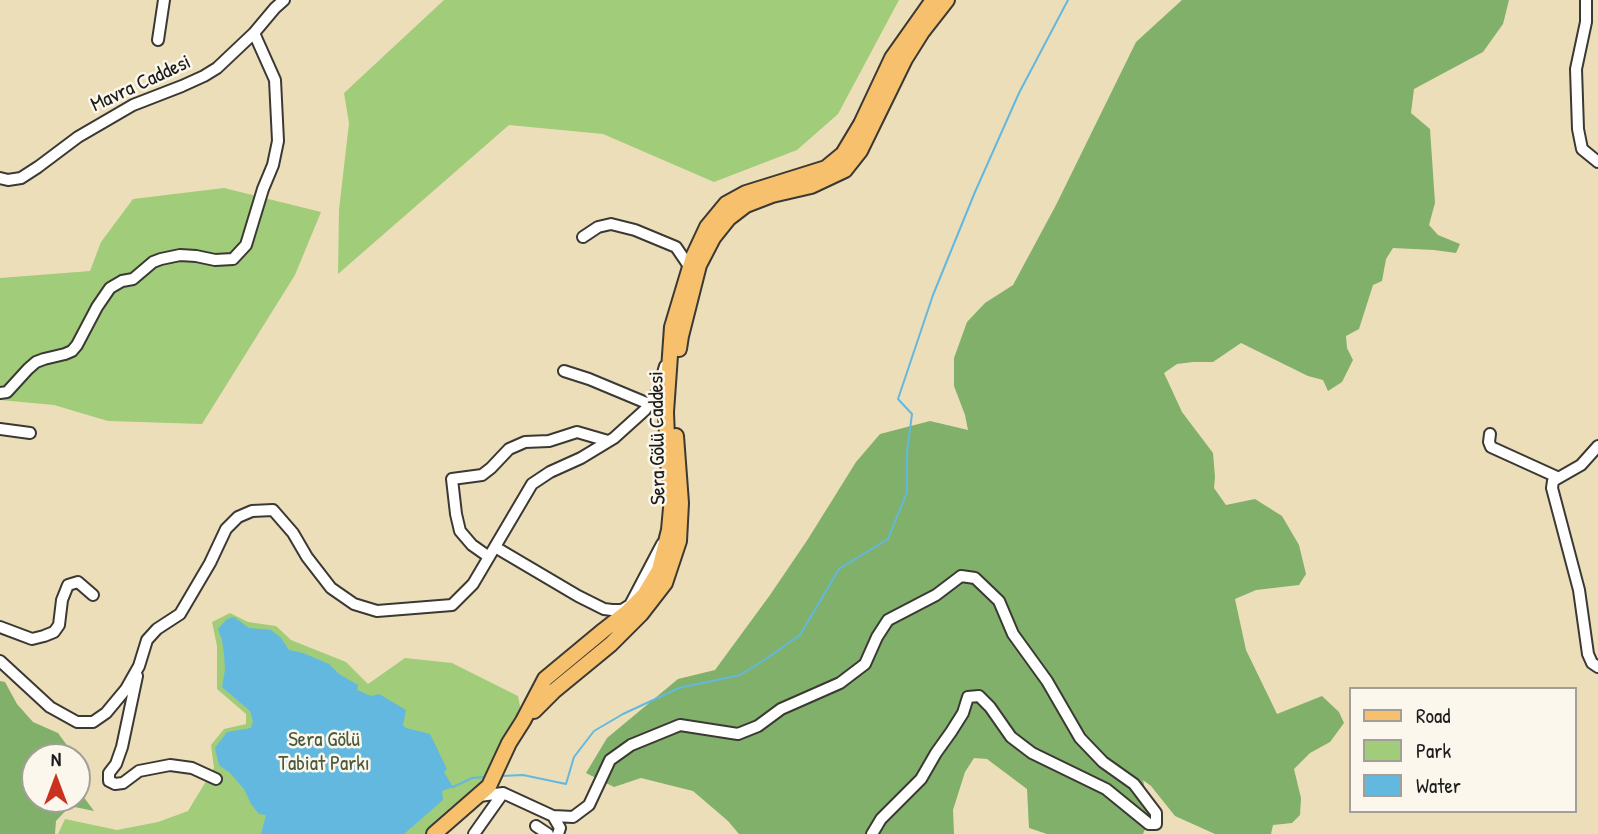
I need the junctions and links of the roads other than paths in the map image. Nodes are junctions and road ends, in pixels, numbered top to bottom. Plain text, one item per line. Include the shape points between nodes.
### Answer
1 (164, 0) edge
2 (284, 0) edge
3 (933, 0) edge
4 (947, 0) edge
5 (1586, 0) edge
6 (254, 33) junction
7 (158, 40) dead end
8 (1598, 162) edge
9 (0, 178) edge
10 (583, 237) dead end
11 (693, 272) junction
12 (681, 336) junction
13 (670, 350) junction
14 (564, 371) dead end
15 (0, 393) edge
16 (649, 404) junction
17 (0, 429) edge
18 (30, 433) dead end
19 (1490, 434) dead end
20 (608, 442) junction
21 (1598, 446) edge
22 (1558, 477) junction
23 (681, 503) junction
24 (669, 530) junction
25 (492, 552) junction
26 (93, 595) dead end
27 (0, 626) edge
28 (0, 662) edge
29 (139, 666) junction
30 (1598, 667) edge
31 (523, 721) junction
32 (216, 779) dead end
33 (484, 791) junction
34 (503, 793) junction
35 (553, 816) junction
36 (536, 826) dead end
37 (434, 834) edge
38 (474, 834) edge
39 (548, 834) edge
40 (558, 834) edge
41 (872, 834) edge

1 - 7 street
2 - 6 street, Mavra Caddesi
3 - 11 main road, Sera Gölü Caddesi via 892,58 843,154 826,169 746,193 726,204 707,227
4 - 11 main road, Sera Gölü Caddesi via 905,59 860,151 845,170 811,186 746,205 713,238
5 - 8 street via 1577,69 1578,129 1582,149
6 - 9 street, Mavra Caddesi via 204,76 133,105 21,178
6 - 15 street via 275,80 278,141 246,245 233,259 180,255 153,262 133,279 110,288 72,351 36,362 7,392
10 - 11 street via 611,224 635,230 676,247
11 - 12 main road, Sera Gölü Caddesi
11 - 13 main road, Sera Gölü Caddesi via 672,327
12 - 13 street
12 - 23 main road, Sera Gölü Caddesi via 675,416
13 - 16 street via 658,391
13 - 24 main road, Sera Gölü Caddesi via 666,412
14 - 16 street
16 - 20 street
17 - 18 street
19 - 22 street via 1491,447
20 - 25 street via 532,484
20 - 25 street via 577,432 549,441 525,442 509,449 482,475 452,479 460,531 472,545
21 - 22 street via 1581,465
22 - 30 street via 1552,488 1579,590 1588,654
23 - 24 street
23 - 31 main road, Sera Gölü Caddesi via 679,541 665,583 611,644
24 - 25 street via 630,605 622,610 604,609
24 - 31 main road, Sera Gölü Caddesi via 659,570 644,595 545,679
25 - 29 street via 473,584 452,605 377,611 354,604 331,588 273,510 252,511 226,529 180,614 146,640
26 - 27 street via 78,582 68,585 59,625 44,636 32,639
28 - 29 street via 50,707 77,722 93,722 106,713
29 - 32 street via 122,747 109,781 122,783 139,771 170,765 192,768
31 - 33 main road, Sera Gölü Caddesi
33 - 34 street
33 - 37 main road, Sera Gölü Caddesi
34 - 35 street
34 - 38 street
35 - 40 street via 560,828
35 - 41 street via 573,817 589,805 610,760 631,745 680,725 738,734 840,683 864,664 888,620 961,576 975,578 999,601 1013,634 1080,738 1134,784 1156,813 1156,824 1149,824 1106,789 1032,753 1011,737 979,696 968,698 921,779
36 - 39 street

